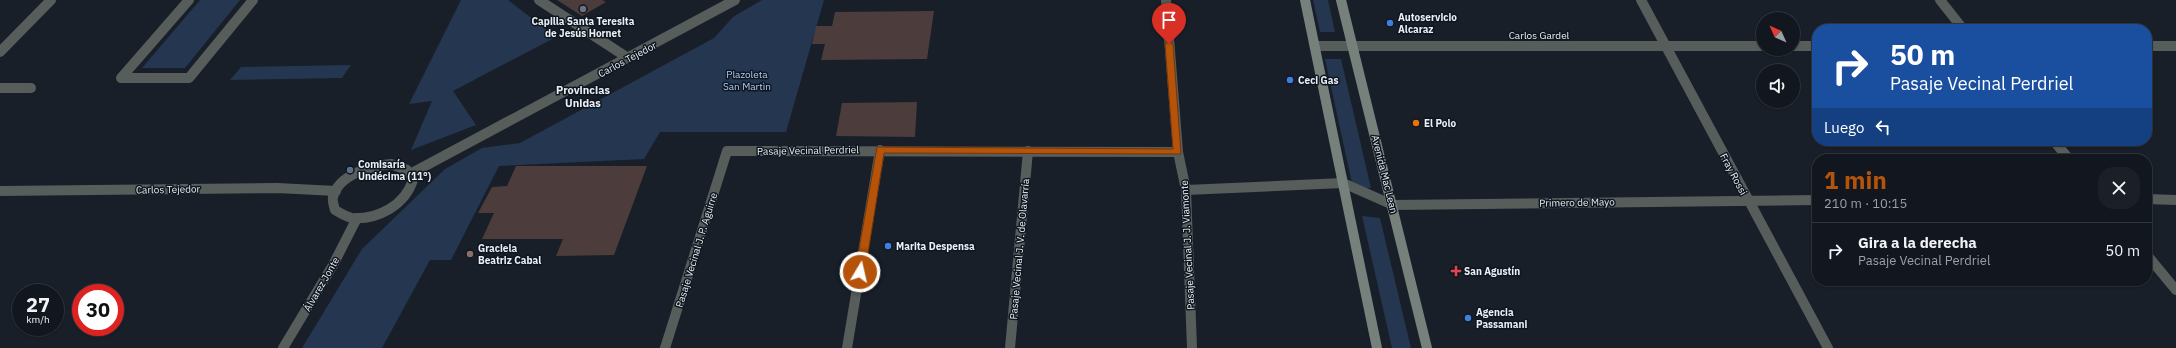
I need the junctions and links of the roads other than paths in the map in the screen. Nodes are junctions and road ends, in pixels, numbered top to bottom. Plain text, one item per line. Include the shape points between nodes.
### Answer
1 (51, 0) edge
2 (189, 0) edge
3 (253, 0) edge
4 (539, 0) edge
5 (735, 0) edge
6 (1166, 0) edge
7 (1305, 0) edge
8 (1341, 0) edge
9 (1641, 0) edge
10 (1940, 0) edge
11 (1959, 24) edge
12 (1316, 46) junction
13 (1352, 46) junction
14 (1666, 46) junction
15 (1756, 46) edge
16 (1800, 46) edge
17 (1812, 46) edge
18 (2152, 46) edge
19 (2176, 46) edge
20 (0, 52) edge
21 (628, 58) junction
22 (0, 88) edge
23 (31, 88) dead end
24 (2058, 146) edge
25 (880, 150) junction
26 (727, 151) joint
27 (1028, 151) junction
28 (1178, 152) junction
29 (2065, 154) edge
30 (412, 173) junction
31 (1343, 183) junction
32 (1186, 190) junction
33 (0, 191) edge
34 (336, 191) junction
35 (2152, 199) edge
36 (1748, 200) junction
37 (1812, 200) edge
38 (2176, 200) edge
39 (1393, 205) junction
40 (357, 218) junction
41 (2152, 261) edge
42 (2176, 290) edge
43 (283, 348) edge
44 (665, 348) edge
45 (847, 348) edge
46 (1010, 348) edge
47 (1192, 348) edge
48 (1377, 348) edge
49 (1427, 348) edge
50 (1828, 348) edge

1 - 20 street
2 - 3 street via 121,78 189,78
4 - 21 street
5 - 21 street, Carlos Tejedor
6 - 28 street, Pasaje Vecinal J. J. Viamonte
7 - 12 main road
8 - 13 main road, Avenida Mac Lean
9 - 14 street, Fray Rossi
10 - 11 street
12 - 13 street, Carlos Gardel
12 - 31 main road
13 - 14 street, Carlos Gardel
13 - 39 main road, Avenida Mac Lean
14 - 15 street, Carlos Gardel
14 - 36 street, Fray Rossi
16 - 17 street
18 - 19 street
21 - 30 street, Carlos Tejedor
22 - 23 street
24 - 29 street
25 - 26 street, Pasaje Vecinal Perdriel
25 - 27 street, Pasaje Vecinal Perdriel
25 - 45 street
26 - 44 street, Pasaje Vecinal J. P. Aguirre
27 - 28 street, Pasaje Vecinal Perdriel
27 - 46 street, Pasaje Vecinal J. V. de Olavarría
28 - 32 street, Pasaje Vecinal J. J. Viamonte
30 - 34 street via 400,165 370,167 350,177
30 - 40 street via 413,187 401,202 380,214
31 - 32 street
31 - 39 street, Primero de Mayo
31 - 48 main road
32 - 47 street, Pasaje Vecinal J. J. Viamonte
33 - 34 street, Carlos Tejedor via 277,188
34 - 40 street via 333,198 335,210 348,217
35 - 38 street
36 - 37 street, Primero de Mayo
36 - 39 street, Primero de Mayo
36 - 50 street, Fray Rossi
39 - 49 main road, Avenida Mac Lean
40 - 43 street, Álvarez Jonte via 333,265
41 - 42 street

